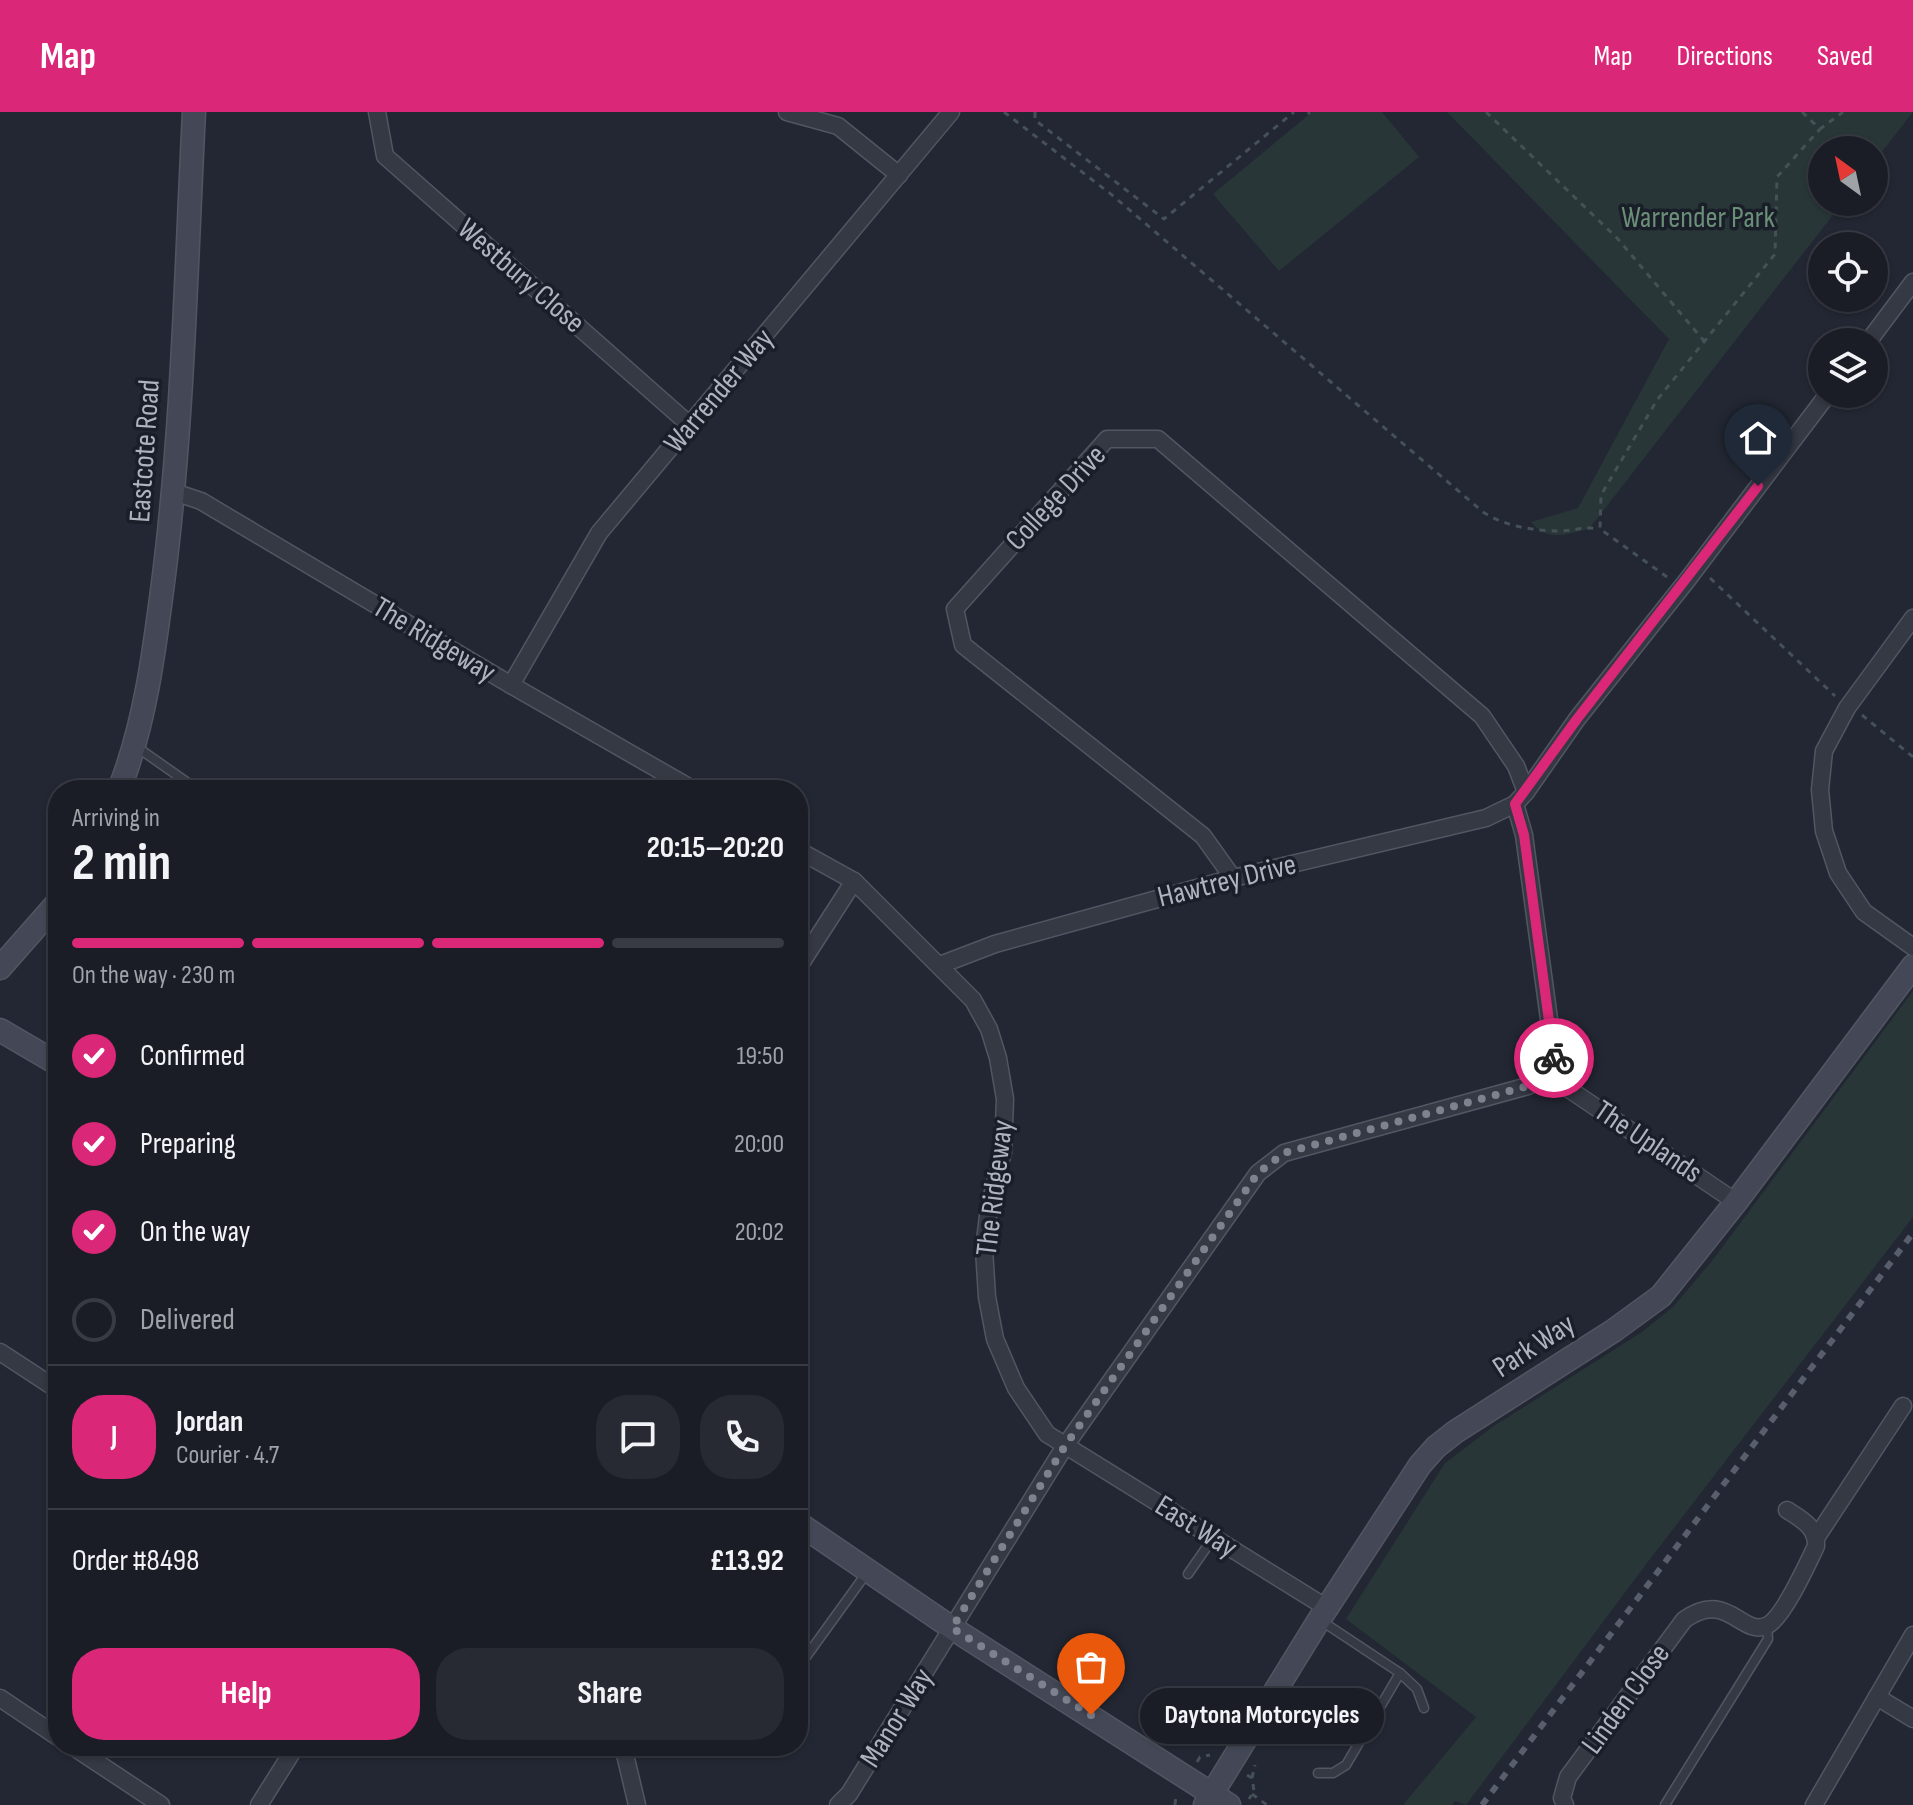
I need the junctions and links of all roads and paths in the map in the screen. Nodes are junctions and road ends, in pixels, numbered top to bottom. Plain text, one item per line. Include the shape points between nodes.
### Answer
1 (194, 112) edge
2 (377, 112) edge
3 (787, 112) edge
4 (951, 112) edge
5 (1004, 112) edge
6 (1035, 112) edge
7 (1294, 112) edge
8 (1486, 112) edge
9 (1802, 112) edge
10 (1843, 112) edge
11 (1820, 129) junction
12 (899, 175) junction
13 (1913, 282) edge
14 (1878, 328) edge
15 (1704, 341) junction
16 (1817, 408) edge
17 (691, 426) junction
18 (174, 492) junction
19 (1600, 529) junction
20 (1688, 579) junction
21 (1913, 618) edge
22 (511, 685) junction
23 (1849, 706) junction
24 (134, 745) junction
25 (1913, 757) edge
26 (122, 780) edge
27 (184, 780) edge
28 (677, 780) edge
29 (1520, 798) junction
30 (808, 856) edge
31 (1233, 878) junction
32 (854, 881) junction
33 (48, 913) edge
34 (1913, 947) edge
35 (808, 952) edge
36 (940, 965) junction
37 (1913, 966) edge
38 (0, 968) edge
39 (0, 1030) edge
40 (48, 1058) edge
41 (1551, 1077) junction
42 (1736, 1202) junction
43 (0, 1352) edge
44 (48, 1383) edge
45 (1903, 1406) dead end
46 (1065, 1446) junction
47 (1787, 1510) dead end
48 (808, 1530) edge
49 (1214, 1537) junction
50 (1816, 1538) junction
51 (868, 1571) junction
52 (1188, 1574) dead end
53 (1323, 1614) junction
54 (1767, 1626) junction
55 (952, 1628) junction
56 (1913, 1635) edge
57 (808, 1654) edge
58 (1400, 1673) junction
59 (1877, 1697) junction
60 (0, 1698) edge
61 (1424, 1708) dead end
62 (1913, 1719) edge
63 (48, 1730) edge
64 (87, 1756) edge
65 (290, 1756) edge
66 (625, 1756) edge
67 (1318, 1773) dead end
68 (1252, 1794) dead end
69 (1215, 1801) edge
70 (161, 1805) edge
71 (259, 1805) edge
72 (637, 1805) edge
73 (838, 1805) edge
74 (1267, 1805) edge
75 (1565, 1805) edge
76 (1665, 1805) edge
77 (1814, 1805) edge

1 - 18 street, Eastcote Road
2 - 17 street, Westbury Close via 385,156
3 - 12 street via 838,126
4 - 12 street, Warrender Way
5 - 19 path via 1112,195 1483,512 1518,525
6 - 7 path via 1035,120 1164,219
8 - 15 path via 1617,238
9 - 11 path
10 - 11 path
11 - 15 path via 1777,177 1775,254
12 - 17 street, Warrender Way
13 - 14 street
15 - 19 path via 1657,400 1601,495
16 - 20 street
17 - 22 street, Warrender Way via 599,533
18 - 22 street, The Ridgeway via 201,501
18 - 24 street, Eastcote Road via 148,690
19 - 20 path via 1669,578
20 - 23 path via 1709,577
20 - 29 street
21 - 23 street
22 - 28 street, The Ridgeway
23 - 25 path
23 - 34 street via 1824,751 1824,831 1838,873 1864,912
24 - 26 street, Eastcote Road
24 - 27 lane
29 - 31 street, Hawtrey Drive via 1486,818
29 - 31 street, College Drive via 1516,766 1482,716 1158,439 1107,439 955,609 963,645 1203,836
29 - 41 street via 1555,1063
30 - 32 street, The Ridgeway
31 - 36 street, Hawtrey Drive via 995,944
32 - 35 street
32 - 36 street, The Ridgeway
33 - 38 street
36 - 46 street, The Ridgeway via 973,1000 989,1029 1005,1099 1003,1152 984,1249 995,1339 1016,1388 1047,1434
37 - 42 street, Park Way
39 - 40 street
41 - 42 street, The Uplands
41 - 46 street, Manor Way via 1284,1153 1258,1173
42 - 53 street, Park Way via 1661,1296 1436,1447
43 - 44 street
45 - 50 street
46 - 49 street, East Way
46 - 55 street, Manor Way
47 - 50 street
48 - 51 street
49 - 52 lane
49 - 53 street, East Way
50 - 54 street via 1812,1555
51 - 55 street
51 - 57 lane
53 - 58 lane
53 - 69 street, Park Way
54 - 75 street, Linden Close via 1709,1608 1684,1620 1568,1777
54 - 76 lane via 1768,1639
55 - 69 street
55 - 73 street, Manor Way
56 - 59 street
58 - 61 lane via 1417,1689
58 - 67 lane via 1346,1765 1333,1773
59 - 62 street
59 - 77 street
60 - 63 street
64 - 70 street
65 - 71 street
66 - 72 street
68 - 74 path

